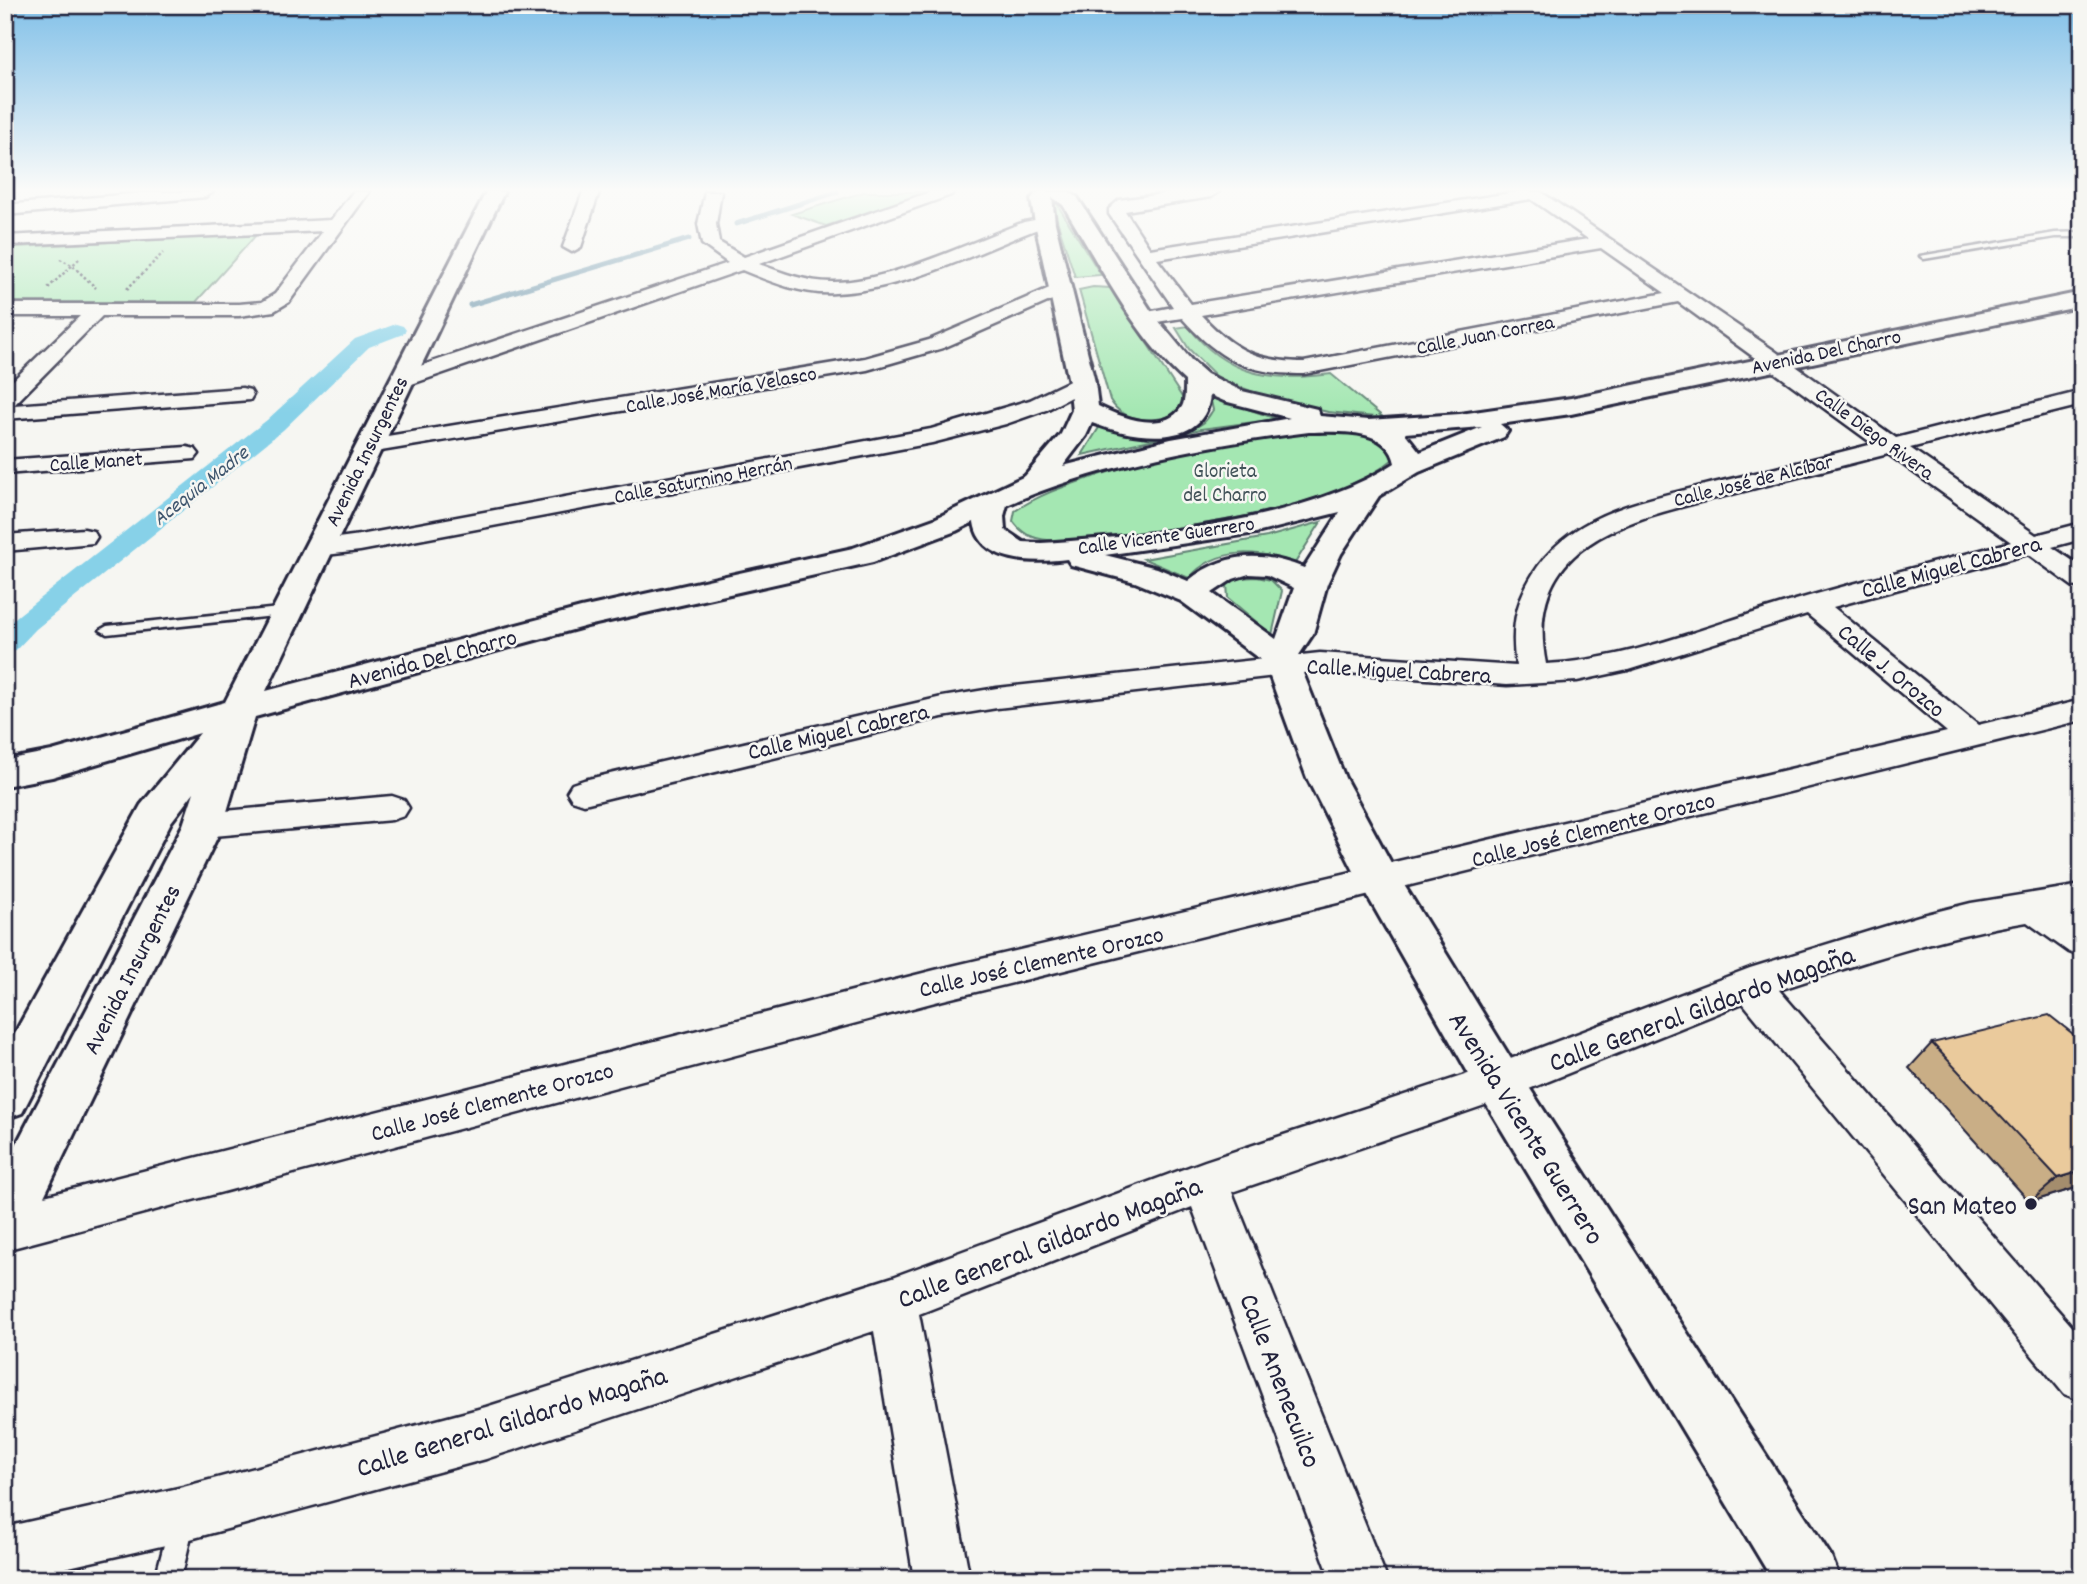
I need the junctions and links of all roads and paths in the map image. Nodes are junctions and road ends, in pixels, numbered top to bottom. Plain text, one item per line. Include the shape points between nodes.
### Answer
1 (71, 266) edge
2 (73, 266) edge
3 (150, 266) edge
4 (305, 266) edge
5 (458, 266) edge
6 (736, 266) edge
7 (748, 266) edge
8 (924, 266) edge
9 (1069, 266) edge
10 (1112, 266) edge
11 (1153, 266) edge
12 (1462, 266) edge
13 (1640, 266) edge
14 (1121, 280) junction
15 (1079, 284) junction
16 (47, 289) dead end
17 (122, 295) dead end
18 (1682, 295) junction
19 (2082, 299) edge
20 (99, 303) junction
21 (5, 310) edge
22 (1187, 312) junction
23 (1144, 318) junction
24 (1777, 361) junction
25 (1198, 379) junction
26 (401, 380) junction
27 (1082, 382) junction
28 (242, 395) dead end
29 (2082, 398) edge
30 (5, 401) edge
31 (1571, 406) junction
32 (1084, 410) junction
33 (5, 412) edge
34 (1361, 425) junction
35 (1890, 445) junction
36 (369, 446) junction
37 (187, 454) dead end
38 (1409, 466) junction
39 (5, 467) edge
40 (1035, 482) junction
41 (1368, 491) junction
42 (994, 500) junction
43 (2082, 531) edge
44 (85, 537) dead end
45 (5, 543) edge
46 (2031, 545) junction
47 (317, 548) junction
48 (1029, 550) junction
49 (862, 555) junction
50 (2082, 580) edge
51 (1311, 584) junction
52 (1192, 594) junction
53 (1812, 604) junction
54 (288, 611) junction
55 (107, 630) dead end
56 (1281, 662) junction
57 (1533, 676) junction
58 (239, 710) junction
59 (2082, 710) edge
60 (1971, 736) junction
61 (5, 774) edge
62 (584, 792) dead end
63 (392, 808) dead end
64 (203, 825) junction
65 (1380, 881) junction
66 (2082, 900) edge
67 (2035, 908) junction
68 (2082, 943) edge
69 (1750, 984) junction
70 (1499, 1082) junction
71 (5, 1098) edge
72 (1205, 1181) junction
73 (5, 1220) edge
74 (5, 1228) edge
75 (893, 1301) junction
76 (2082, 1376) edge
77 (183, 1514) junction
78 (5, 1554) edge
79 (168, 1579) edge
80 (942, 1579) edge
81 (1359, 1579) edge
82 (1808, 1579) edge

1 - 16 path
2 - 20 path
3 - 17 path
4 - 20 street via 282,298 267,307
5 - 26 street, Avenida Insurgentes
6 - 26 street
7 - 8 street via 808,287 834,288 884,281
9 - 15 street
10 - 14 street
11 - 22 street, Calle Juan Correa
12 - 22 street
13 - 18 street, Calle Diego Rivera
14 - 15 street
14 - 23 street
15 - 27 street
15 - 36 street, Calle José María Velasco via 936,344 867,364
18 - 22 street, Calle Juan Correa via 1329,364 1285,368 1252,363 1230,352
18 - 24 street, Calle Diego Rivera
19 - 24 street, Avenida Del Charro
20 - 21 street
20 - 30 street
22 - 23 street
23 - 25 street
24 - 31 street, Avenida Del Charro
24 - 35 street, Calle Diego Rivera
25 - 32 street via 1193,411 1176,423 1136,429
25 - 34 street via 1233,396 1275,408
26 - 36 street, Avenida Insurgentes
27 - 32 street
27 - 47 street, Calle Saturnino Herrán via 1018,412 933,436
28 - 33 street
29 - 35 street, Calle José de Alcíbar
31 - 34 street, Avenida Del Charro via 1481,419
31 - 38 street, Avenida Del Charro
32 - 40 street via 1073,436
34 - 38 street via 1386,434 1403,447
34 - 40 street via 1299,425 1208,438
35 - 46 street, Calle Diego Rivera
35 - 57 street, Calle José de Alcíbar via 1658,505 1581,536 1555,561 1532,601 1527,637
36 - 47 street, Avenida Insurgentes
37 - 39 street, Calle Manet
38 - 41 street, Calle Vicente Guerrero
40 - 42 street
41 - 48 street, Calle Vicente Guerrero via 1224,530 1136,543
41 - 51 street, Calle Vicente Guerrero
42 - 48 street via 989,530 996,539
42 - 49 street, Avenida Del Charro via 945,525
43 - 46 street, Calle Miguel Cabrera
44 - 45 street
46 - 50 street, Calle Diego Rivera
46 - 53 street, Calle Miguel Cabrera
47 - 54 street, Avenida Insurgentes
48 - 49 street, Avenida Del Charro via 975,547
48 - 52 street, Calle Vicente Guerrero via 1103,562
49 - 58 street, Avenida Del Charro via 581,618
51 - 52 street via 1283,569 1252,564 1213,575
51 - 56 street, Calle Vicente Guerrero via 1296,634
52 - 56 street, Calle Vicente Guerrero
53 - 57 street, Calle Miguel Cabrera via 1618,664
53 - 60 street, Calle J. Orozco
54 - 55 lane
54 - 58 street, Avenida Insurgentes
56 - 57 street, Calle Miguel Cabrera
56 - 62 street, Calle Miguel Cabrera via 942,707
56 - 65 street, Avenida Vicente Guerrero via 1326,778
58 - 61 street, Avenida Del Charro
58 - 64 street, Avenida Insurgentes
58 - 71 street, Avenida Insurgentes via 155,815
59 - 60 street, Calle José Clemente Orozco
60 - 65 street, Calle José Clemente Orozco
63 - 64 street
64 - 73 street, Avenida Insurgentes
65 - 70 street, Avenida Vicente Guerrero
65 - 74 street, Calle José Clemente Orozco via 935,986
66 - 67 street, Calle General Gildardo Magaña
67 - 68 street
67 - 69 street, Calle General Gildardo Magaña via 1971,916
69 - 70 street, Calle General Gildardo Magaña
69 - 76 street
70 - 72 street, Calle General Gildardo Magaña
70 - 82 street, Avenida Vicente Guerrero
72 - 75 street, Calle General Gildardo Magaña
72 - 81 street, Calle Anenecuilco
75 - 77 street, Calle General Gildardo Magaña via 486,1433
75 - 80 street
77 - 78 street, Calle General Gildardo Magaña
77 - 79 lane

